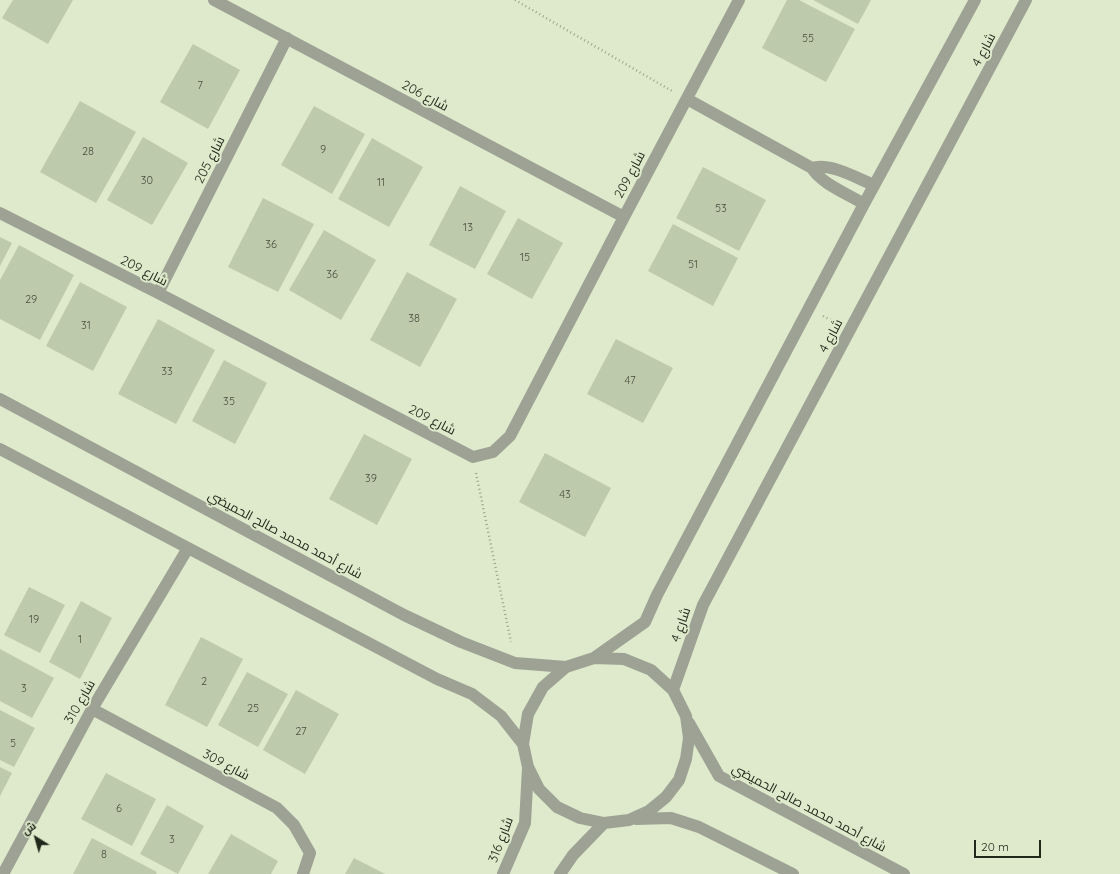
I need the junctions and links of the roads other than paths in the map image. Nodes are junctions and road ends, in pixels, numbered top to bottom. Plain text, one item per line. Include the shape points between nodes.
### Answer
1 (214, 0) edge
2 (739, 0) edge
3 (975, 0) edge
4 (1026, 0) edge
5 (287, 38) junction
6 (687, 99) junction
7 (812, 168) junction
8 (874, 185) junction
9 (864, 204) junction
10 (0, 213) edge
11 (624, 217) junction
12 (158, 294) junction
13 (0, 399) edge
14 (0, 449) edge
15 (188, 548) junction
16 (594, 658) junction
17 (566, 667) junction
18 (673, 690) junction
19 (92, 709) junction
20 (686, 716) junction
21 (523, 744) junction
22 (528, 767) junction
23 (629, 820) junction
24 (604, 822) junction
25 (3, 874) edge
26 (303, 874) edge
27 (503, 874) edge
28 (560, 874) edge
29 (793, 874) edge
30 (904, 874) edge

1 - 5 street, شارع 206
2 - 6 street, شارع 209
3 - 8 street
4 - 18 street, شارع 4 via 703,605
5 - 11 street, شارع 206
5 - 12 street, شارع 205
6 - 7 street
6 - 11 street, شارع 209
7 - 8 street via 830,167
7 - 9 street via 823,180
8 - 9 street
9 - 16 street via 645,622
10 - 12 street, شارع 209
11 - 12 street, شارع 209 via 510,436 493,452 473,457
13 - 17 street, شارع أحمد محمد صالح الحميضي via 404,615 461,642 515,663
14 - 15 street
15 - 19 street, شارع 310
15 - 21 street via 437,679 472,694 501,716
16 - 17 street
16 - 18 street via 624,659 644,667
17 - 21 street via 543,687 528,714
18 - 20 street, شارع أحمد محمد صالح الحميضي
19 - 25 street, شارع 310
19 - 26 street, شارع 309 via 277,808 294,825 310,853
20 - 23 street via 689,738 679,780 666,797 649,810
20 - 30 street, شارع أحمد محمد صالح الحميضي via 718,776
21 - 22 street
22 - 24 street via 539,789 557,807 580,818
22 - 27 street, شارع 316 via 525,823
23 - 24 street
23 - 29 street via 671,818 699,827
24 - 28 street via 573,855

